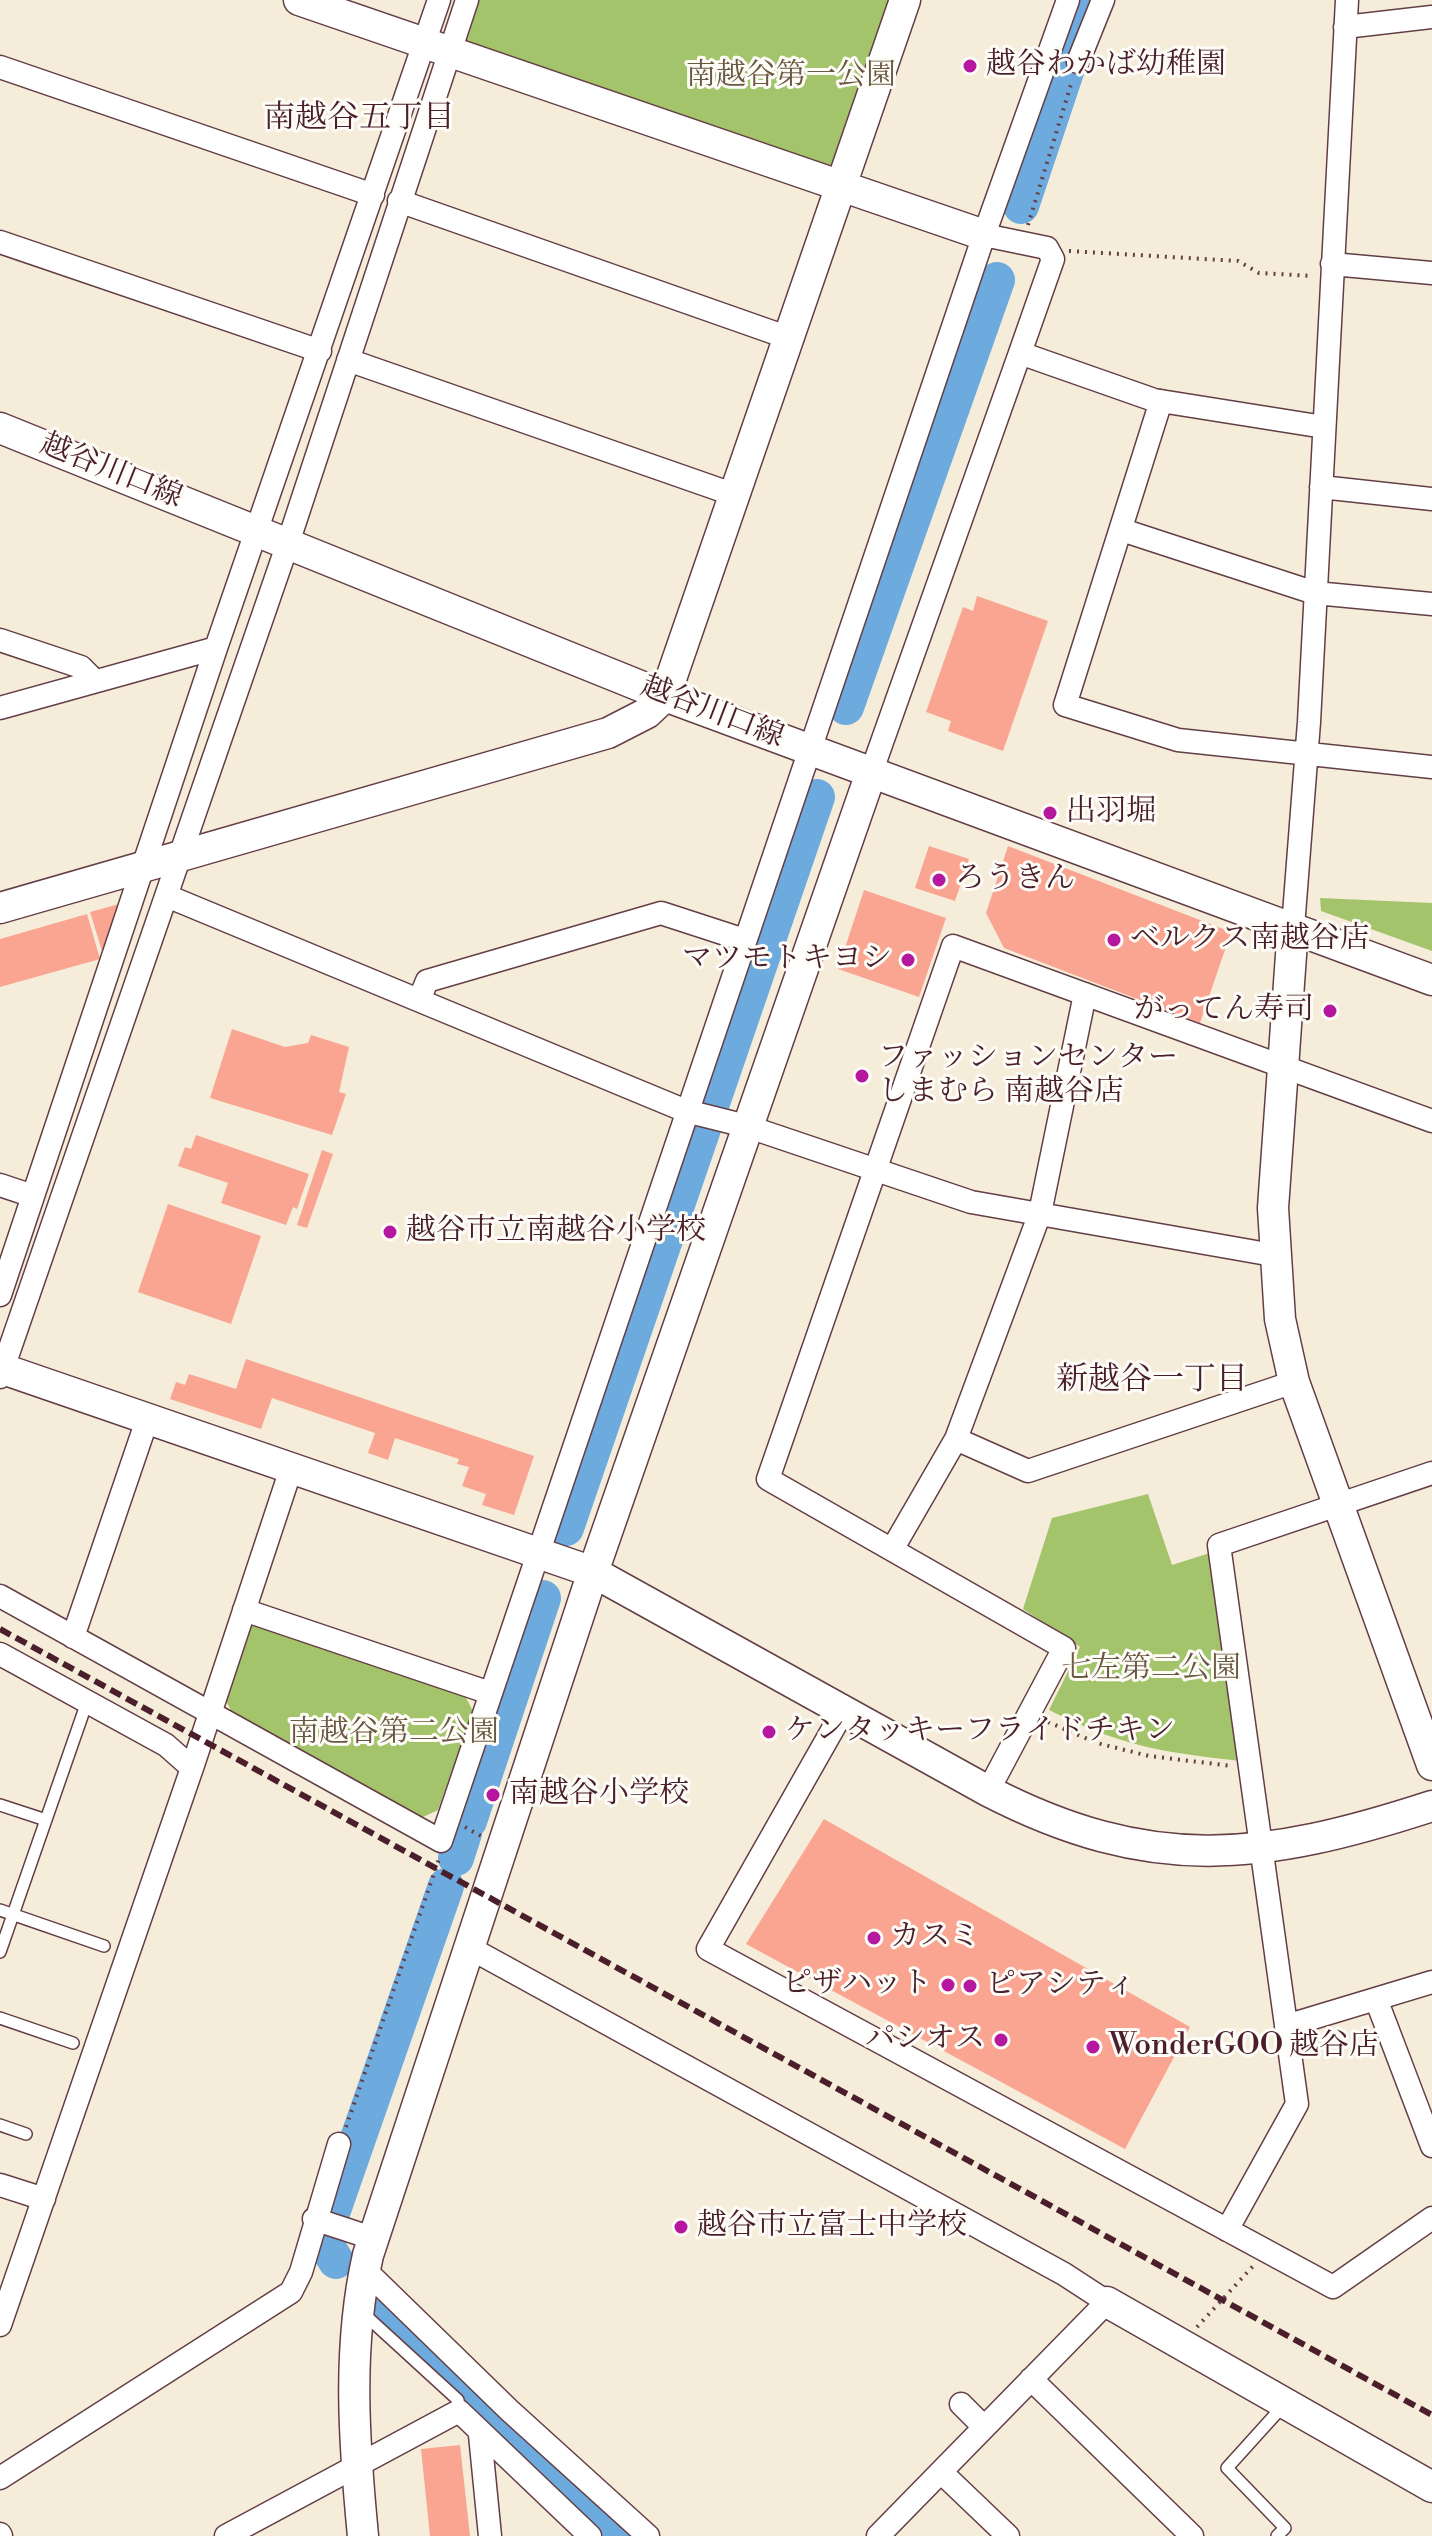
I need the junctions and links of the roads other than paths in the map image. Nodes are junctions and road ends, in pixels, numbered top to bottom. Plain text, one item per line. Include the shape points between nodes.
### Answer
1 (299, 0) edge
2 (439, 0) edge
3 (467, 0) edge
4 (905, 0) edge
5 (1068, 0) edge
6 (1103, 0) edge
7 (1347, 0) edge
8 (1432, 17) edge
9 (1345, 27) junction
10 (437, 47) junction
11 (1078, 62) road end
12 (0, 67) edge
13 (841, 186) junction
14 (373, 195) junction
15 (399, 201) junction
16 (984, 235) junction
17 (0, 242) edge
18 (1332, 270) junction
19 (1432, 273) edge
20 (789, 338) junction
21 (320, 351) junction
22 (1020, 353) junction
23 (348, 360) junction
24 (1161, 401) junction
25 (1324, 427) junction
26 (0, 428) edge
27 (1321, 487) junction
28 (735, 495) junction
29 (1432, 499) edge
30 (1122, 530) junction
31 (259, 532) junction
32 (288, 543) junction
33 (1315, 593) junction
34 (1432, 604) edge
35 (0, 640) edge
36 (216, 648) junction
37 (95, 681) junction
38 (665, 696) junction
39 (0, 708) edge
40 (810, 750) junction
41 (1305, 753) junction
42 (1432, 767) edge
43 (871, 773) junction
44 (181, 853) junction
45 (145, 867) junction
46 (167, 896) junction
47 (0, 908) edge
48 (1293, 927) junction
49 (744, 940) junction
50 (1432, 980) edge
51 (1085, 994) junction
52 (419, 1000) junction
53 (1282, 1066) junction
54 (686, 1111) junction
55 (1432, 1121) edge
56 (746, 1126) junction
57 (874, 1168) junction
58 (0, 1185) edge
59 (33, 1196) junction
60 (1040, 1213) junction
61 (1273, 1255) junction
62 (0, 1295) edge
63 (1, 1371) edge
64 (1294, 1382) junction
65 (147, 1420) junction
66 (956, 1439) junction
67 (291, 1469) junction
68 (1432, 1473) edge
69 (1338, 1506) junction
70 (893, 1548) junction
71 (536, 1552) junction
72 (593, 1572) junction
73 (0, 1596) edge
74 (244, 1610) junction
75 (73, 1637) junction
76 (0, 1654) edge
77 (490, 1693) junction
78 (87, 1702) junction
79 (210, 1712) junction
80 (842, 1713) junction
81 (1432, 1765) edge
82 (192, 1768) junction
83 (988, 1791) junction
84 (0, 1805) edge
85 (1432, 1806) edge
86 (46, 1820) junction
87 (1261, 1850) junction
88 (0, 1910) edge
89 (13, 1914) junction
90 (104, 1946) dead end
91 (468, 1947) junction
92 (0, 1952) edge
93 (1432, 1982) edge
94 (1376, 1999) junction
95 (0, 2018) edge
96 (1286, 2026) junction
97 (73, 2043) dead end
98 (0, 2125) edge
99 (26, 2134) dead end
100 (339, 2144) road end
101 (1432, 2146) edge
102 (0, 2185) edge
103 (44, 2199) junction
104 (1432, 2218) edge
105 (314, 2219) junction
106 (1227, 2230) junction
107 (372, 2238) junction
108 (361, 2290) junction
109 (1107, 2302) junction
110 (0, 2325) edge
111 (1031, 2379) junction
112 (1286, 2403) junction
113 (961, 2404) dead end
114 (459, 2411) junction
115 (984, 2427) junction
116 (480, 2435) junction
117 (356, 2466) junction
118 (941, 2472) junction
119 (0, 2478) edge
120 (1432, 2487) edge
121 (226, 2536) edge
122 (363, 2536) edge
123 (490, 2536) edge
124 (590, 2536) edge
125 (648, 2536) edge
126 (878, 2536) edge
127 (1008, 2536) edge
128 (1192, 2536) edge
129 (1277, 2536) edge

1 - 10 street
2 - 10 street
3 - 10 street
4 - 13 street
5 - 16 street
6 - 11 street
7 - 9 street
8 - 9 street
9 - 18 street
10 - 13 street
10 - 14 street
10 - 15 street
12 - 14 street
13 - 16 street
13 - 20 street
14 - 21 street
15 - 20 street
15 - 23 street
16 - 22 street via 1047,248 1053,259
16 - 40 street
17 - 21 street
18 - 19 street
18 - 25 street
20 - 28 street
21 - 31 street
22 - 24 street
22 - 43 street
23 - 28 street
23 - 32 street
24 - 25 street
24 - 30 street
25 - 27 street
26 - 31 street, 越谷川口線
27 - 29 street
27 - 33 street
28 - 38 street
30 - 33 street
30 - 41 street via 1065,705 1178,740
31 - 32 street, 越谷川口線
31 - 36 street
32 - 38 street, 越谷川口線
32 - 44 street
33 - 34 street
33 - 41 street
35 - 37 street via 81,667
36 - 37 street
36 - 45 street
37 - 39 street
38 - 40 street, 越谷川口線
38 - 44 street via 647,713 608,733
40 - 43 street, 越谷川口線
40 - 49 street
41 - 42 street
41 - 48 street
43 - 48 street, 越谷川口線
43 - 56 street
44 - 45 street
44 - 46 street
45 - 47 street
45 - 59 street
46 - 52 street
46 - 63 street
48 - 50 street, 越谷川口線
48 - 53 street
49 - 52 street via 661,913 427,981
49 - 54 street
51 - 53 street
51 - 57 street via 953,946
51 - 60 street
52 - 54 street
53 - 55 street
53 - 61 street
54 - 56 street
54 - 71 street
56 - 57 street
56 - 72 street
57 - 60 street via 971,1202
57 - 70 street via 768,1479
58 - 59 street
59 - 62 street
60 - 61 street
60 - 66 street
61 - 64 street
63 - 65 street
64 - 66 street via 1028,1471
64 - 69 street
65 - 67 street
65 - 75 street
66 - 70 street
67 - 71 street
67 - 74 street
68 - 69 street
69 - 81 street
69 - 87 street via 1219,1545
70 - 83 street via 1064,1648
71 - 72 street
71 - 77 street
72 - 80 street
72 - 91 street
73 - 75 street
74 - 77 street
74 - 79 street
75 - 79 street
76 - 78 street
77 - 79 street via 441,1841
78 - 82 street via 166,1745
78 - 86 lane
79 - 82 street
80 - 83 street
80 - 106 street via 708,1949
82 - 103 street
83 - 87 street via 1082,1833 1171,1851
84 - 86 lane
85 - 87 street via 1347,1833
86 - 89 lane
87 - 96 street
88 - 89 lane
89 - 90 lane
89 - 92 lane
91 - 107 street
91 - 109 street
93 - 94 street
94 - 96 street
94 - 101 street
95 - 97 lane
96 - 106 street via 1297,2104
98 - 99 lane
100 - 105 street
102 - 103 street
103 - 110 street
104 - 106 street via 1333,2287
105 - 107 street
105 - 119 street via 291,2292
107 - 108 street
108 - 114 lane via 458,2400
108 - 117 street via 353,2406
108 - 125 street via 509,2410
109 - 111 street
109 - 112 street
111 - 115 street
111 - 128 street
112 - 120 street
112 - 129 lane via 1227,2468 1285,2528
113 - 115 street
114 - 116 street
114 - 117 street
115 - 118 street
116 - 123 street
116 - 124 street
117 - 121 street
117 - 122 street
118 - 126 street
118 - 127 street

